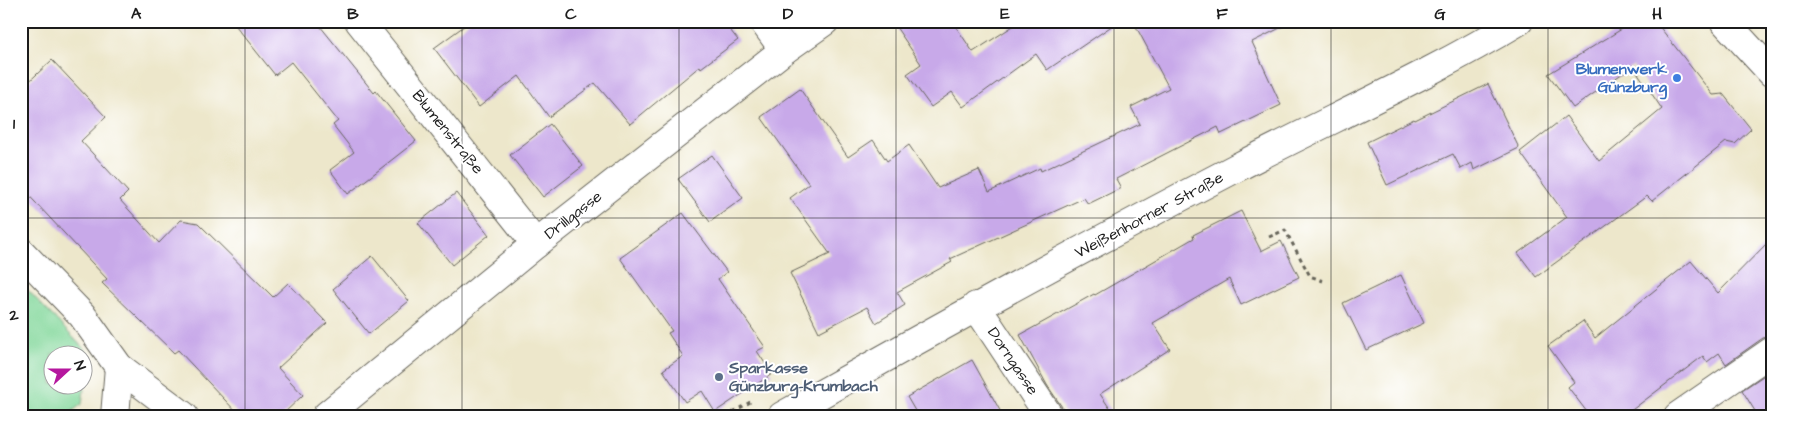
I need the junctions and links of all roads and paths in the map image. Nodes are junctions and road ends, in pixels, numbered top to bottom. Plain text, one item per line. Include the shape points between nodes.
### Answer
1 (359, 21) edge
2 (763, 21) edge
3 (825, 21) edge
4 (1519, 21) edge
5 (1724, 21) edge
6 (784, 50) junction
7 (1772, 73) edge
8 (1269, 237) dead end
9 (536, 244) junction
10 (21, 252) edge
11 (1323, 281) dead end
12 (976, 306) junction
13 (1772, 351) edge
14 (119, 367) junction
15 (327, 415) edge
16 (115, 416) edge
17 (184, 416) edge
18 (782, 416) edge
19 (1049, 416) edge
20 (1678, 416) edge

1 - 9 street, Blumenstraße
2 - 6 street
3 - 6 street, Drillgasse
4 - 12 street, Weißenhorner Straße
5 - 7 street
6 - 9 street, Drillgasse
8 - 11 path via 1285,230 1310,276
9 - 15 street, Drillgasse
10 - 14 street via 82,315
12 - 18 street, Weißenhorner Straße
12 - 19 street, Dorngasse
13 - 20 street
14 - 16 street
14 - 17 street

